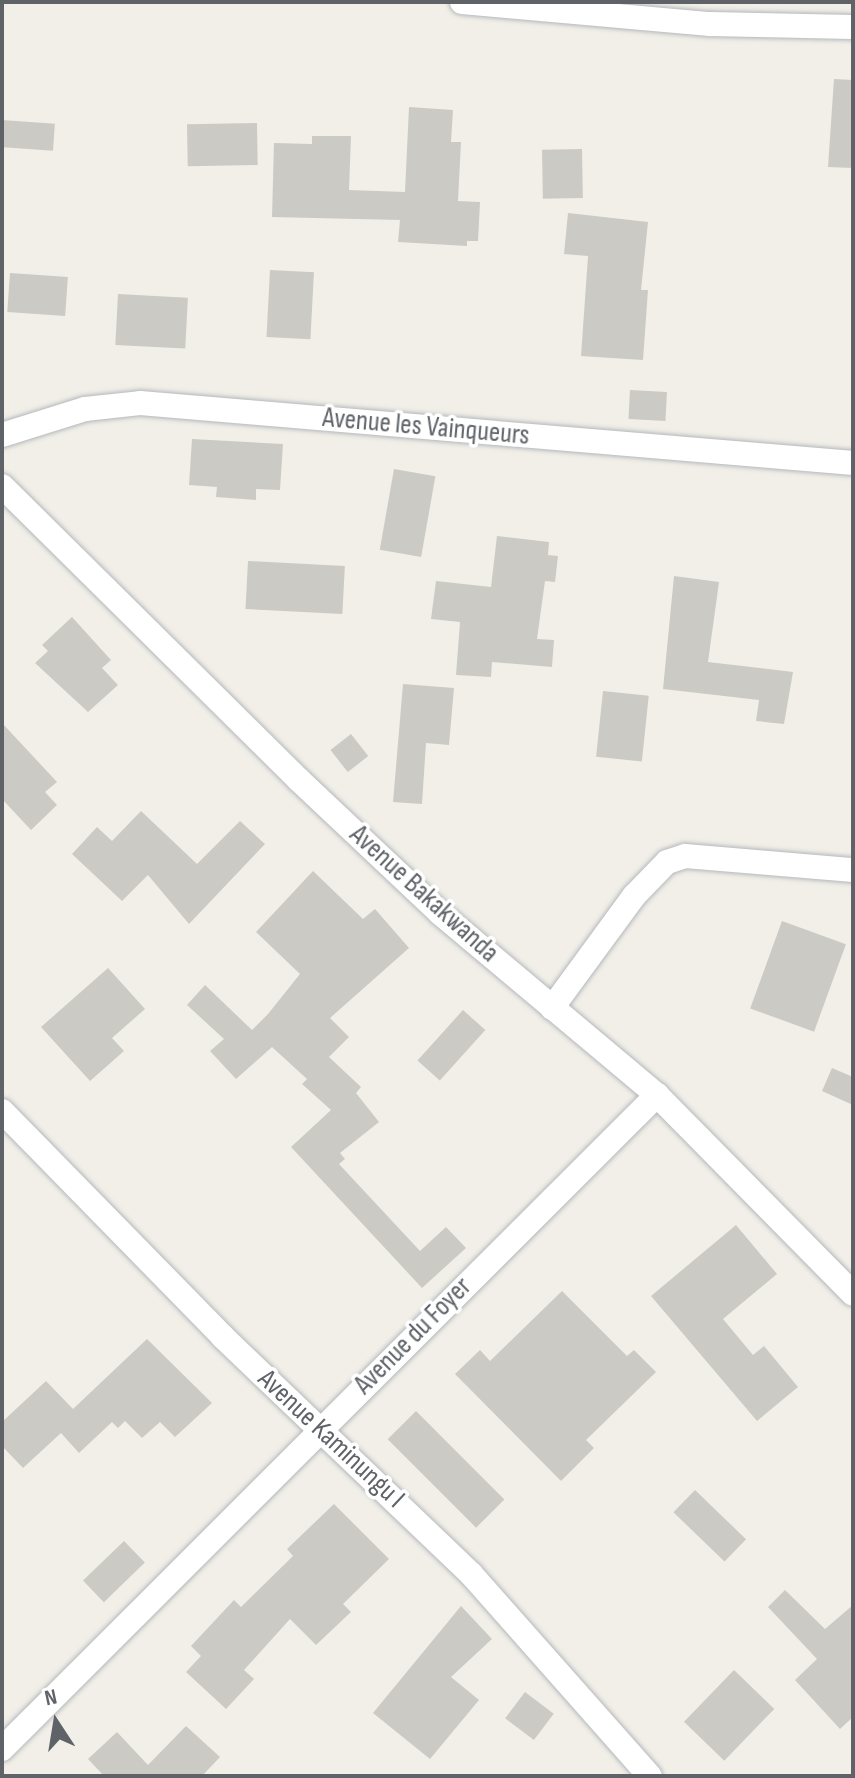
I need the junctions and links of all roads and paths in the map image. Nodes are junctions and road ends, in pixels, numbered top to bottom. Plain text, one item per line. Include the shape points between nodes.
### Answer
1 (462, 2) edge
2 (853, 27) edge
3 (2, 435) edge
4 (853, 463) edge
5 (2, 486) edge
6 (853, 870) edge
7 (552, 1008) junction
8 (657, 1095) junction
9 (2, 1111) edge
10 (849, 1284) edge
11 (321, 1427) junction
12 (2, 1749) edge
13 (650, 1776) edge

1 - 2 street via 710,24
3 - 4 street, Avenue les Vainqueurs via 85,409 140,403
5 - 7 street, Avenue Bakakwanda via 299,780
6 - 7 street via 685,856 667,862 634,896
7 - 8 street, Avenue Bakakwanda
8 - 10 street, Avenue Bakakwanda
8 - 11 street, Avenue du Foyer
9 - 11 street, Avenue Kaminungu I via 223,1337
11 - 12 street, Avenue du Foyer
11 - 13 street, Avenue Kaminungu I via 471,1574

